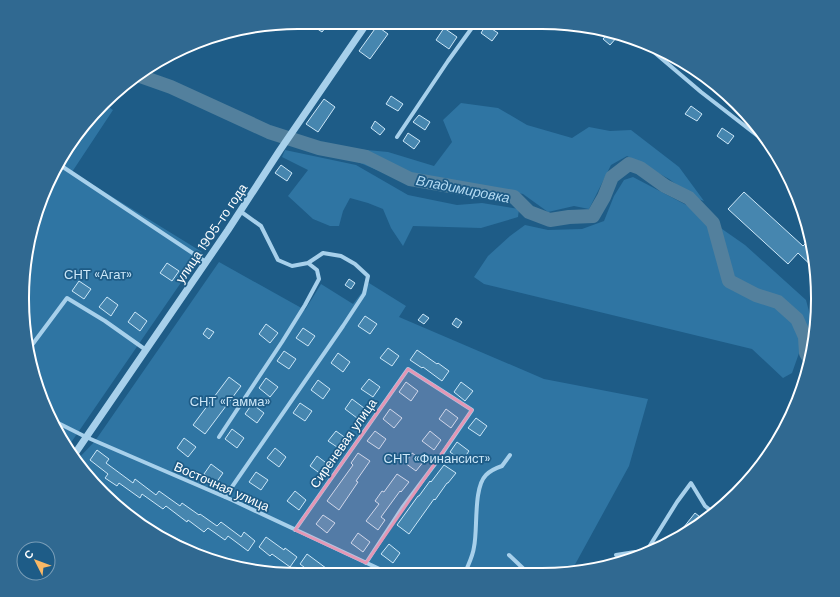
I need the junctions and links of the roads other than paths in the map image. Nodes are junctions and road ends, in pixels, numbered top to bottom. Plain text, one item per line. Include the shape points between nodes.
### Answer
1 (363, 29) edge
2 (471, 29) edge
3 (658, 56) edge
4 (755, 133) edge
5 (397, 137) dead end
6 (63, 167) edge
7 (240, 211) junction
8 (206, 262) junction
9 (308, 263) junction
10 (33, 344) edge
11 (146, 350) junction
12 (60, 424) edge
13 (86, 437) junction
14 (219, 437) dead end
15 (77, 452) edge
16 (510, 455) dead end
17 (225, 497) junction
18 (709, 509) edge
19 (295, 530) junction
20 (650, 545) edge
21 (632, 553) edge
22 (509, 555) dead end
23 (616, 555) dead end
24 (366, 563) junction
25 (376, 568) edge
26 (467, 568) edge
27 (523, 568) edge

1 - 7 street, улица 1905-го года
2 - 5 street
3 - 4 street
6 - 8 street
7 - 8 street, улица 1905-го года
7 - 9 street via 261,226 278,260 292,266
8 - 11 street, улица 1905-го года
9 - 14 street via 317,270 319,279 282,342
9 - 17 street via 323,253 341,256 368,276 364,294
10 - 11 street via 67,298
11 - 13 street, улица 1905-го года
12 - 13 street, Восточная улица
13 - 15 street, улица 1905-го года
13 - 17 street, Восточная улица
16 - 26 street via 502,466 485,475 479,487 474,548
17 - 19 street, Восточная улица
18 - 20 street via 690,483
19 - 24 street, Восточная улица
19 - 24 street, Сиреневая улица via 408,369 472,410
21 - 23 street
22 - 27 street
24 - 25 street, Восточная улица

